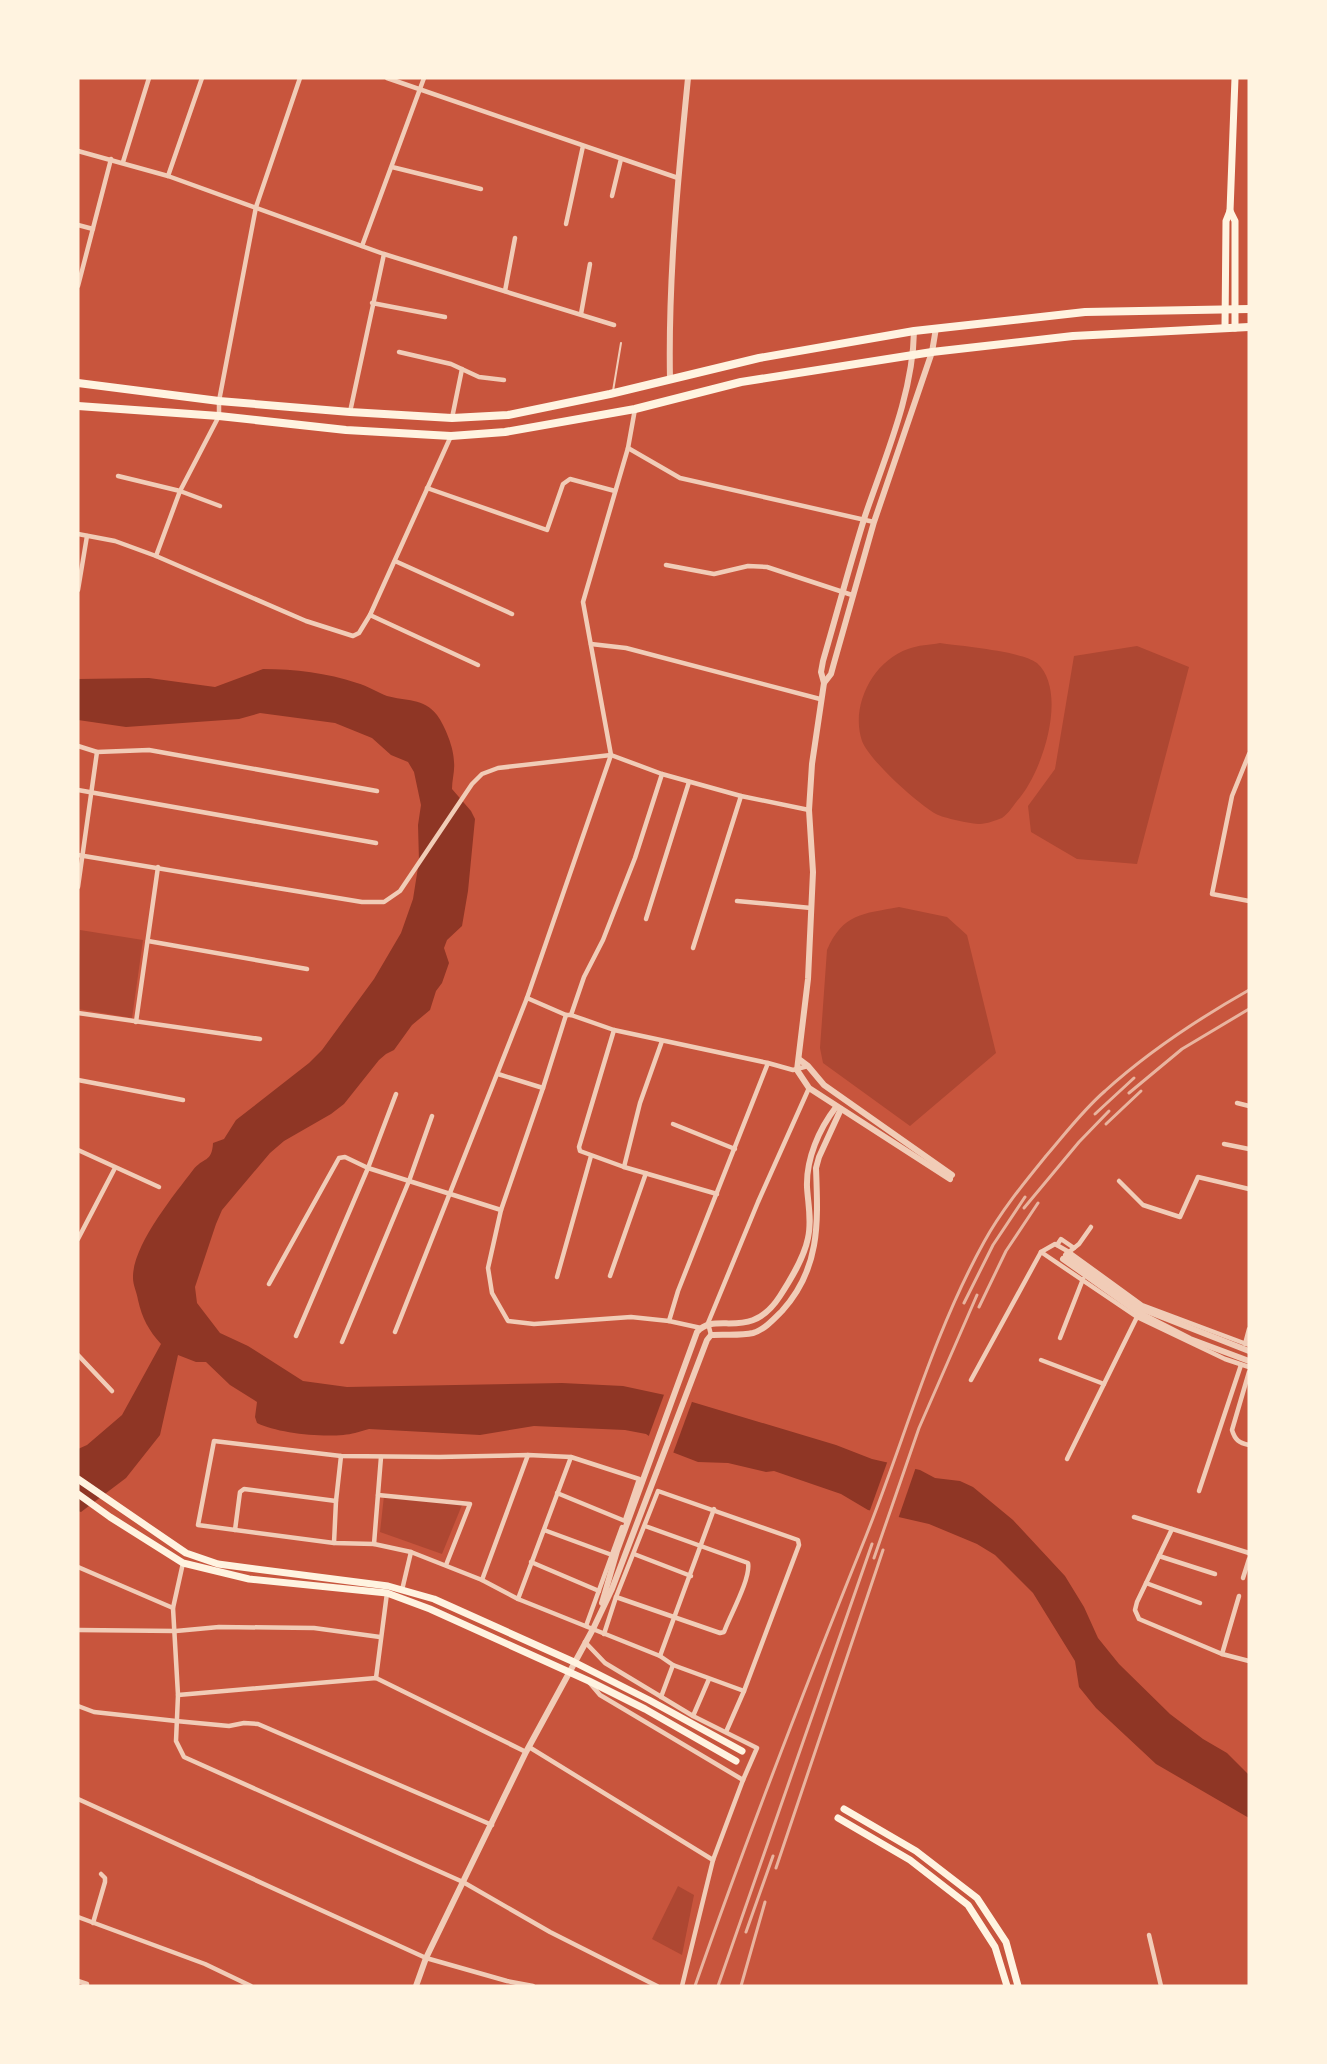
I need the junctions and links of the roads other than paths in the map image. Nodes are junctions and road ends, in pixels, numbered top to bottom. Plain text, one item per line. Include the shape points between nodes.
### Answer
1 (149, 78) edge
2 (202, 78) edge
3 (300, 78) edge
4 (387, 78) edge
5 (424, 78) edge
6 (688, 78) edge
7 (1235, 78) edge
8 (420, 89) junction
9 (583, 146) junction
10 (78, 151) edge
11 (111, 159) junction
12 (621, 159) junction
13 (123, 162) junction
14 (392, 167) junction
15 (168, 176) junction
16 (678, 178) junction
17 (481, 189) dead end
18 (612, 196) dead end
19 (256, 207) junction
20 (1230, 211) junction
21 (566, 224) dead end
22 (78, 225) edge
23 (93, 229) junction
24 (515, 238) dead end
25 (362, 246) junction
26 (384, 254) junction
27 (590, 264) dead end
28 (78, 286) edge
29 (506, 291) junction
30 (372, 303) junction
31 (1225, 309) junction
32 (1235, 309) junction
33 (1249, 309) edge
34 (580, 314) junction
35 (445, 317) dead end
36 (614, 325) dead end
37 (1249, 327) edge
38 (936, 328) junction
39 (1225, 328) junction
40 (1235, 328) junction
41 (914, 331) junction
42 (621, 343) dead end
43 (399, 352) dead end
44 (932, 352) junction
45 (914, 356) junction
46 (462, 369) junction
47 (504, 380) dead end
48 (670, 380) junction
49 (78, 383) edge
50 (612, 394) junction
51 (219, 401) junction
52 (78, 406) edge
53 (635, 409) junction
54 (350, 411) junction
55 (219, 416) junction
56 (452, 418) junction
57 (451, 436) junction
58 (628, 448) junction
59 (118, 476) dead end
60 (427, 488) junction
61 (180, 491) junction
62 (615, 491) junction
63 (220, 506) dead end
64 (864, 519) junction
65 (874, 522) junction
66 (78, 534) edge
67 (87, 536) junction
68 (156, 556) junction
69 (395, 561) junction
70 (666, 565) dead end
71 (78, 590) edge
72 (843, 591) junction
73 (852, 594) junction
74 (512, 614) dead end
75 (370, 615) junction
76 (591, 644) junction
77 (478, 664) dead end
78 (824, 683) junction
79 (820, 699) junction
80 (78, 746) edge
81 (97, 752) junction
82 (1249, 754) edge
83 (611, 755) junction
84 (662, 774) junction
85 (689, 782) junction
86 (78, 790) edge
87 (377, 791) dead end
88 (92, 792) junction
89 (741, 796) junction
90 (809, 810) junction
91 (376, 843) dead end
92 (80, 855) edge
93 (158, 867) junction
94 (78, 887) edge
95 (737, 901) dead end
96 (1249, 902) edge
97 (811, 908) junction
98 (646, 919) dead end
99 (148, 941) junction
100 (693, 948) dead end
101 (307, 969) dead end
102 (527, 998) junction
103 (78, 1013) edge
104 (568, 1015) junction
105 (136, 1022) junction
106 (614, 1030) junction
107 (260, 1039) dead end
108 (662, 1041) junction
109 (800, 1060) junction
110 (768, 1062) junction
111 (808, 1066) junction
112 (797, 1070) junction
113 (498, 1074) junction
114 (78, 1080) edge
115 (543, 1088) junction
116 (809, 1088) junction
117 (396, 1094) dead end
118 (183, 1100) dead end
119 (1237, 1103) dead end
120 (1249, 1106) edge
121 (839, 1108) junction
122 (432, 1116) dead end
123 (673, 1124) dead end
124 (1224, 1144) dead end
125 (735, 1149) junction
126 (1249, 1149) edge
127 (78, 1150) edge
128 (591, 1156) junction
129 (624, 1167) junction
130 (116, 1168) junction
131 (368, 1168) junction
132 (646, 1173) junction
133 (410, 1181) junction
134 (1119, 1181) dead end
135 (159, 1187) dead end
136 (1249, 1189) edge
137 (450, 1194) junction
138 (717, 1194) junction
139 (501, 1210) junction
140 (1090, 1227) dead end
141 (78, 1239) edge
142 (1041, 1252) junction
143 (1068, 1253) junction
144 (610, 1276) dead end
145 (557, 1277) dead end
146 (1083, 1279) junction
147 (268, 1284) dead end
148 (1137, 1317) junction
149 (669, 1321) junction
150 (708, 1323) junction
151 (701, 1328) junction
152 (1249, 1329) edge
153 (395, 1332) dead end
154 (711, 1335) junction
155 (296, 1336) dead end
156 (1060, 1338) dead end
157 (342, 1342) dead end
158 (1247, 1347) edge
159 (78, 1355) edge
160 (1041, 1360) dead end
161 (1241, 1361) junction
162 (1249, 1361) edge
163 (1249, 1367) edge
164 (1249, 1372) edge
165 (971, 1380) dead end
166 (1104, 1384) junction
167 (112, 1391) dead end
168 (1249, 1445) edge
169 (528, 1455) junction
170 (341, 1456) junction
171 (381, 1457) junction
172 (571, 1457) junction
173 (1067, 1459) dead end
174 (78, 1479) edge
175 (1198, 1491) dead end
176 (557, 1493) junction
177 (78, 1494) edge
178 (378, 1495) junction
179 (336, 1501) junction
180 (714, 1509) junction
181 (1134, 1517) dead end
182 (625, 1521) junction
183 (645, 1526) junction
184 (1172, 1529) junction
185 (235, 1530) junction
186 (544, 1530) junction
187 (334, 1544) junction
188 (374, 1544) junction
189 (701, 1546) junction
190 (411, 1552) junction
191 (1249, 1553) edge
192 (634, 1554) junction
193 (612, 1555) junction
194 (1159, 1556) junction
195 (1249, 1559) edge
196 (531, 1562) junction
197 (183, 1563) junction
198 (446, 1565) junction
199 (78, 1567) edge
200 (1215, 1574) dead end
201 (691, 1576) junction
202 (1243, 1578) dead end
203 (482, 1580) junction
204 (1146, 1583) junction
205 (402, 1590) junction
206 (599, 1591) junction
207 (387, 1593) junction
208 (1239, 1596) dead end
209 (616, 1597) junction
210 (518, 1599) junction
211 (1200, 1603) dead end
212 (173, 1608) junction
213 (601, 1609) junction
214 (675, 1618) junction
215 (589, 1628) junction
216 (78, 1630) edge
217 (176, 1631) junction
218 (604, 1634) junction
219 (380, 1638) junction
220 (585, 1642) junction
221 (1222, 1654) junction
222 (660, 1656) junction
223 (1249, 1661) edge
224 (574, 1662) junction
225 (673, 1665) junction
226 (569, 1672) junction
227 (376, 1678) junction
228 (709, 1679) junction
229 (589, 1681) junction
230 (744, 1691) junction
231 (178, 1695) junction
232 (661, 1697) junction
233 (78, 1706) edge
234 (693, 1716) junction
235 (176, 1721) junction
236 (726, 1732) junction
237 (528, 1749) junction
238 (742, 1751) dead end
239 (736, 1761) dead end
240 (743, 1780) junction
241 (78, 1799) edge
242 (844, 1809) dead end
243 (838, 1818) dead end
244 (492, 1825) junction
245 (713, 1860) junction
246 (101, 1874) dead end
247 (463, 1882) junction
248 (78, 1917) edge
249 (93, 1923) junction
250 (999, 1933) junction
251 (1149, 1935) dead end
252 (990, 1938) junction
253 (426, 1958) junction
254 (78, 1981) edge
255 (506, 1984) edge
256 (87, 1986) edge
257 (250, 1986) edge
258 (416, 1986) edge
259 (533, 1986) edge
260 (657, 1986) edge
261 (682, 1986) edge
262 (1007, 1986) edge
263 (1018, 1986) edge
264 (1161, 1986) edge

1 - 13 street
2 - 15 street
3 - 19 street
4 - 8 street
5 - 8 street
6 - 16 street
7 - 20 main road
8 - 9 street
8 - 14 street
9 - 12 street
9 - 21 street
10 - 11 street
11 - 13 street
11 - 23 street
12 - 16 street
12 - 18 street
13 - 15 street
14 - 17 street
14 - 25 street
15 - 19 street
16 - 48 street via 669,325
19 - 25 street
19 - 51 street
20 - 31 main road via 1226,221
20 - 32 main road via 1235,221
22 - 23 street
23 - 28 street
24 - 29 street
25 - 26 street
26 - 29 street
26 - 30 street
27 - 34 street
29 - 34 street
30 - 35 street
30 - 54 street
31 - 32 main road
31 - 38 main road via 1085,312
31 - 39 main road
32 - 33 main road
32 - 40 main road
34 - 36 street
37 - 40 main road
38 - 41 main road
38 - 44 street
39 - 40 main road
39 - 44 main road via 1073,336
41 - 45 street
41 - 48 main road via 759,358
42 - 50 lane
43 - 46 street
44 - 45 main road
44 - 65 street
45 - 53 main road via 741,381
45 - 64 street
46 - 47 street via 479,377
46 - 56 street
48 - 50 main road
49 - 51 main road
50 - 56 main road via 508,415
51 - 54 main road
51 - 55 street
52 - 55 main road
53 - 57 main road via 505,432
53 - 58 street
54 - 56 main road
55 - 57 main road via 346,430
55 - 61 street
57 - 60 street
58 - 62 street
58 - 64 street via 680,478
59 - 61 street
60 - 62 street via 547,530 563,484 570,479
60 - 69 street
61 - 63 street
61 - 68 street
62 - 76 street via 584,602
64 - 65 street
64 - 72 street
65 - 73 street
66 - 67 street
67 - 68 street
67 - 71 street
68 - 75 street via 306,621 353,636
69 - 74 street
69 - 75 street
70 - 72 street via 714,574 748,566 767,567
72 - 73 street
72 - 78 street via 823,661
73 - 78 street via 831,674
75 - 77 street
76 - 79 street via 626,648
76 - 83 street
78 - 79 street
79 - 90 street
80 - 81 street
81 - 87 street via 148,750
81 - 88 street
82 - 96 street via 1232,796 1212,894
83 - 84 street
83 - 93 street via 498,768 482,774 400,891 384,902 362,902
83 - 102 street
84 - 85 street
84 - 104 street via 635,858
85 - 89 street
85 - 98 street
86 - 88 street
88 - 91 street
88 - 92 street
89 - 90 street
89 - 100 street
90 - 97 street
92 - 93 street
92 - 94 street
93 - 99 street
95 - 97 street
97 - 109 street
99 - 101 street
99 - 105 street
102 - 104 street
102 - 113 street
103 - 105 street
104 - 106 street
104 - 115 street
105 - 107 street
106 - 108 street
106 - 128 street via 579,1147
108 - 110 street
108 - 129 street via 640,1103
109 - 111 street
109 - 112 street
110 - 112 street
110 - 125 street
111 - 112 street
111 - 121 street via 824,1085 951,1177
112 - 116 street
113 - 115 street
113 - 137 street
114 - 118 street
115 - 139 street
116 - 121 street
116 - 150 street
117 - 131 street
119 - 120 street
121 - 150 street via 828,1117 810,1155 808,1238 779,1298 760,1318 738,1324
121 - 154 street via 816,1168 817,1237 804,1276 790,1301 772,1321 754,1332
122 - 133 street
123 - 125 street
124 - 126 street
125 - 138 street
127 - 130 street
128 - 129 street
128 - 145 street
129 - 132 street
130 - 135 street
130 - 141 street
131 - 133 street
131 - 147 street via 339,1158
131 - 155 street
132 - 138 street
132 - 144 street
133 - 137 street
133 - 157 street
134 - 136 street via 1143,1205 1180,1217 1198,1178
137 - 139 street
137 - 153 street
138 - 149 street
139 - 149 street via 488,1268 492,1293 508,1321 534,1324 631,1317
140 - 143 street
142 - 143 street via 1055,1244
142 - 146 street
142 - 165 street
143 - 158 street via 1142,1309
143 - 161 street via 1139,1313
146 - 148 street
146 - 156 street
148 - 161 street
148 - 166 street
149 - 151 street
150 - 151 street
150 - 154 street
151 - 213 street via 690,1347 646,1470
152 - 158 street
154 - 213 street via 701,1351 612,1589
159 - 167 street
160 - 166 street
161 - 162 street
161 - 163 street
161 - 175 street
164 - 168 street via 1232,1430 1239,1443
166 - 173 street
169 - 171 street
169 - 172 street
169 - 203 street
170 - 171 street
170 - 179 street
170 - 185 street via 214,1441 198,1525
171 - 178 street
172 - 176 street
172 - 182 street via 639,1479
174 - 205 main road via 179,1549 218,1564
176 - 182 street
176 - 186 street
177 - 197 main road
178 - 188 street
178 - 198 street via 470,1503
179 - 185 street via 243,1489
179 - 187 street
180 - 183 street via 658,1491
180 - 189 street
180 - 230 street via 794,1537 799,1545
181 - 184 street
182 - 193 street
183 - 189 street
183 - 192 street
184 - 191 street
184 - 194 street
185 - 187 street
186 - 193 street
186 - 196 street
187 - 188 street
188 - 190 street
189 - 201 street
189 - 214 street via 748,1563 746,1578 724,1632
190 - 198 street
190 - 205 street
192 - 201 street
192 - 209 street
193 - 206 street
194 - 200 street
194 - 204 street
195 - 202 street
196 - 206 street
196 - 210 street
197 - 207 main road via 249,1579
197 - 212 street
198 - 203 street
199 - 212 street
201 - 214 street
203 - 210 street
204 - 211 street
204 - 221 street via 1135,1610 1139,1618
205 - 224 main road via 434,1599
206 - 215 street
207 - 219 street
207 - 226 main road
208 - 221 street
209 - 214 street
209 - 218 street
210 - 215 street
212 - 217 street
213 - 215 street
214 - 222 street
215 - 218 street
215 - 220 street
216 - 217 street
217 - 219 street via 219,1627 314,1628
217 - 231 street
218 - 222 street
219 - 227 street
220 - 224 street
220 - 232 street via 605,1663
221 - 223 street
222 - 225 street
224 - 226 street
224 - 238 main road
225 - 228 street
225 - 232 street
226 - 229 main road
226 - 237 street
227 - 231 street
227 - 237 street
228 - 230 street
228 - 234 street
229 - 239 main road
229 - 240 street via 600,1695
230 - 236 street
231 - 235 street
232 - 234 street
233 - 235 street via 94,1712
234 - 236 street
235 - 244 street via 229,1726 258,1724
235 - 247 street via 176,1741 184,1757
236 - 240 street via 757,1748
237 - 244 street
237 - 245 street
240 - 245 street
241 - 253 street
242 - 250 main road via 916,1851 977,1898
243 - 252 main road via 910,1860 969,1905
244 - 247 street
245 - 261 street
246 - 249 street via 105,1882
247 - 253 street
247 - 260 street
248 - 249 street
249 - 257 street via 205,1964
250 - 252 main road
250 - 263 main road via 1006,1942
251 - 264 street
252 - 262 main road
253 - 255 street
253 - 258 street
254 - 256 street
255 - 259 street

